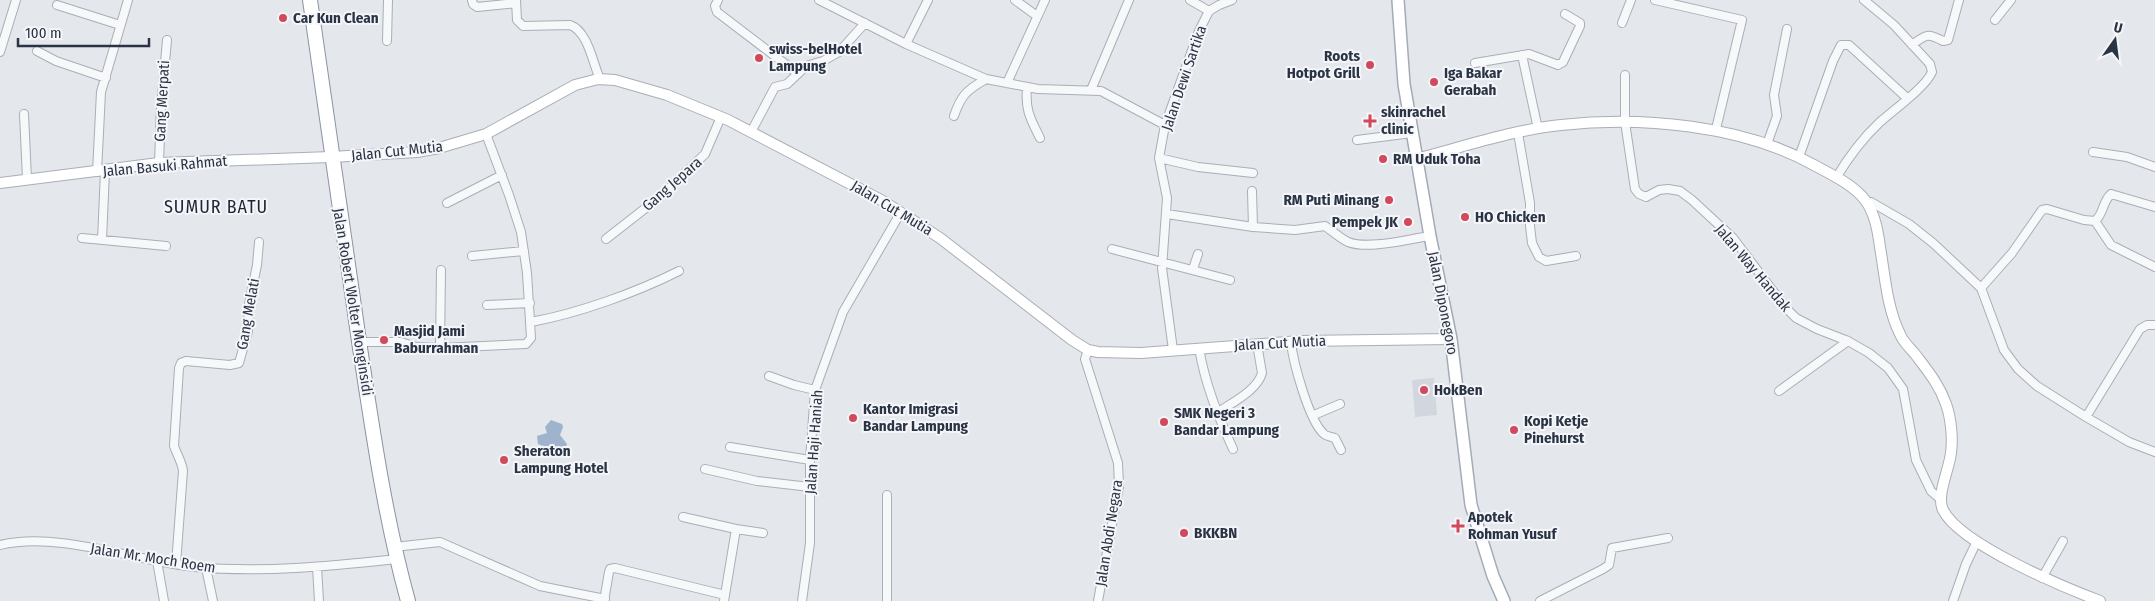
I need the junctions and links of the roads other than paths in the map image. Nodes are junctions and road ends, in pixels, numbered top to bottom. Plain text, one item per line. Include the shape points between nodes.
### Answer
1 (16, 0) edge
2 (128, 0) edge
3 (310, 0) edge
4 (388, 0) edge
5 (472, 0) edge
6 (718, 0) edge
7 (819, 0) edge
8 (928, 0) edge
9 (1015, 0) edge
10 (1045, 0) edge
11 (1129, 0) edge
12 (1190, 0) edge
13 (1232, 0) edge
14 (1398, 0) edge
15 (1631, 0) edge
16 (1655, 0) edge
17 (1864, 0) edge
18 (1959, 0) edge
19 (2010, 0) edge
20 (516, 2) edge
21 (57, 5) dead end
22 (1209, 11) junction
23 (1564, 14) dead end
24 (1037, 16) junction
25 (1995, 20) dead end
26 (1622, 22) dead end
27 (865, 23) junction
28 (120, 25) junction
29 (1787, 29) dead end
30 (167, 40) dead end
31 (387, 42) dead end
32 (906, 44) junction
33 (1912, 45) junction
34 (37, 51) dead end
35 (0, 52) edge
36 (1522, 55) junction
37 (1476, 63) dead end
38 (797, 73) junction
39 (1625, 75) dead end
40 (106, 78) junction
41 (598, 79) junction
42 (986, 79) junction
43 (1007, 83) junction
44 (1028, 87) junction
45 (1091, 90) junction
46 (1907, 98) junction
47 (24, 114) dead end
48 (954, 116) dead end
49 (721, 117) junction
50 (1625, 122) junction
51 (1166, 125) junction
52 (1538, 129) junction
53 (1716, 130) junction
54 (751, 132) junction
55 (1412, 133) junction
56 (1518, 133) junction
57 (486, 134) junction
58 (1040, 138) dead end
59 (1357, 140) dead end
60 (1767, 144) junction
61 (2093, 152) dead end
62 (331, 157) junction
63 (1799, 157) junction
64 (1159, 158) junction
65 (1416, 159) junction
66 (160, 163) junction
67 (2155, 166) edge
68 (101, 171) junction
69 (1253, 173) dead end
70 (502, 175) junction
71 (1836, 178) junction
72 (27, 179) junction
73 (0, 183) edge
74 (1252, 191) dead end
75 (1867, 202) junction
76 (448, 203) dead end
77 (2155, 206) edge
78 (901, 212) junction
79 (1167, 214) junction
80 (2095, 221) junction
81 (1252, 227) junction
82 (1430, 236) junction
83 (82, 238) dead end
84 (606, 239) dead end
85 (102, 240) junction
86 (259, 242) dead end
87 (166, 246) dead end
88 (1112, 249) dead end
89 (524, 251) junction
90 (1198, 254) dead end
91 (472, 256) dead end
92 (1576, 256) dead end
93 (1162, 261) junction
94 (2155, 267) edge
95 (1193, 269) junction
96 (441, 270) dead end
97 (679, 272) dead end
98 (1230, 280) dead end
99 (1981, 288) junction
100 (530, 303) junction
101 (487, 305) dead end
102 (531, 322) junction
103 (2155, 325) edge
104 (1451, 339) junction
105 (1848, 341) junction
106 (359, 342) junction
107 (1291, 342) junction
108 (1257, 344) junction
109 (440, 348) junction
110 (1199, 348) junction
111 (1088, 350) junction
112 (1173, 350) junction
113 (769, 376) dead end
114 (815, 390) junction
115 (1778, 391) dead end
116 (1340, 404) dead end
117 (1217, 414) junction
118 (1314, 415) junction
119 (2086, 417) junction
120 (730, 447) dead end
121 (1233, 449) dead end
122 (1341, 450) dead end
123 (2155, 452) edge
124 (810, 460) junction
125 (705, 469) dead end
126 (810, 487) junction
127 (887, 495) dead end
128 (1939, 498) junction
129 (683, 517) dead end
130 (736, 529) junction
131 (763, 534) dead end
132 (1668, 538) dead end
133 (2062, 540) dead end
134 (1977, 541) junction
135 (0, 545) edge
136 (395, 553) junction
137 (157, 561) junction
138 (176, 564) junction
139 (316, 567) junction
140 (206, 568) junction
141 (2042, 578) junction
142 (724, 598) edge
143 (604, 600) edge
144 (164, 601) edge
145 (213, 601) edge
146 (319, 601) edge
147 (408, 601) edge
148 (802, 601) edge
149 (887, 601) edge
150 (1098, 601) edge
151 (1504, 601) edge
152 (1540, 601) edge
153 (1953, 601) edge
154 (2100, 601) edge

1 - 35 street
2 - 28 street
3 - 62 highway, Jalan Robert Wolter Monginsidi
4 - 31 street
5 - 20 street via 477,7
6 - 38 street via 717,12
7 - 27 street
8 - 32 street
9 - 24 street
10 - 24 street
11 - 45 street
12 - 22 street
13 - 22 street, Jalan Dewi Sartika
14 - 55 main road, Jalan Diponegoro via 1404,84
15 - 26 street
16 - 53 street via 1742,20
17 - 33 street
18 - 33 street via 1948,40 1923,36
19 - 25 street
20 - 41 street via 517,20 523,26 576,27 585,40
21 - 28 street
22 - 51 street, Jalan Dewi Sartika
23 - 36 street via 1580,23 1563,62 1555,65 1536,55
24 - 43 street
27 - 32 street
27 - 38 street via 839,52
28 - 40 street
29 - 60 street via 1774,95 1777,116
30 - 66 street, Gang Merpati
32 - 42 street
33 - 46 street via 1930,64 1932,72
34 - 40 street
36 - 37 street
36 - 52 street
38 - 54 street via 787,84 775,87
39 - 50 street
40 - 68 street via 101,92
41 - 49 main road, Jalan Cut Mutia via 637,86
41 - 57 main road, Jalan Cut Mutia via 575,85
42 - 43 street
42 - 48 street via 960,98
43 - 44 street
44 - 45 street
44 - 58 street via 1028,115
45 - 51 street via 1109,94
46 - 63 street via 1849,45 1841,45
46 - 71 street via 1853,151
47 - 72 street
49 - 54 main road, Jalan Cut Mutia
49 - 84 street, Gang Jepara via 705,154 661,196
50 - 52 main road
50 - 53 main road
50 - 105 street, Jalan Way Handak via 1639,194 1646,197 1659,190 1680,191 1732,238 1796,318
51 - 64 street, Jalan Dewi Sartika
52 - 56 main road
53 - 60 main road
54 - 78 main road, Jalan Cut Mutia
55 - 59 street
55 - 65 main road, Jalan Diponegoro
56 - 65 main road
56 - 92 street via 1536,253 1546,261
57 - 62 main road, Jalan Cut Mutia via 417,152
57 - 70 street
60 - 63 main road
61 - 67 street via 2127,157
62 - 66 main road, Jalan Basuki Rahmat
62 - 106 highway, Jalan Robert Wolter Monginsidi
63 - 71 main road
64 - 69 street via 1198,167
64 - 79 street, Jalan Dewi Sartika
65 - 82 main road, Jalan Diponegoro
66 - 68 main road, Jalan Basuki Rahmat
68 - 72 main road, Jalan Basuki Rahmat
68 - 85 street
70 - 76 street
70 - 89 street
71 - 75 main road
72 - 73 main road, Jalan Basuki Rahmat
74 - 81 street
75 - 99 street via 1909,224
75 - 128 main road via 1876,227 1891,312 1900,336 1936,381 1950,413 1952,450
77 - 80 street via 2111,194 2100,218
78 - 111 main road, Jalan Cut Mutia
78 - 114 street, Jalan Haji Haniah via 843,312
79 - 81 street
79 - 93 street, Jalan Dewi Sartika
80 - 94 street via 2110,245
80 - 99 street via 2042,210 2012,253
81 - 82 street via 1295,230 1325,226 1353,243 1375,244
82 - 104 main road, Jalan Diponegoro
83 - 85 street
85 - 87 street
86 - 138 street, Gang Melati via 248,331 239,363 186,361 179,368 174,446 183,472
88 - 93 street
89 - 91 street
89 - 100 street
90 - 95 street
93 - 95 street
93 - 112 street, Jalan Dewi Sartika
95 - 98 street
96 - 109 street
97 - 102 street via 564,315
99 - 119 street via 2004,350 2018,368 2037,386
100 - 101 street
100 - 102 street
102 - 109 street via 531,338 526,344
103 - 119 street via 2140,329
104 - 107 main road, Jalan Cut Mutia
104 - 151 main road, Jalan Diponegoro via 1471,505 1490,568
105 - 115 street
105 - 128 street, Jalan Way Handak via 1888,368 1903,389 1916,460 1930,490
106 - 109 street via 401,342 416,348
106 - 136 highway, Jalan Robert Wolter Monginsidi
107 - 108 main road, Jalan Cut Mutia
107 - 118 street via 1301,388
108 - 110 main road, Jalan Cut Mutia
108 - 117 street via 1261,377 1256,385
110 - 112 main road, Jalan Cut Mutia
110 - 117 street
111 - 112 main road, Jalan Cut Mutia
111 - 150 street, Jalan Abdi Negara via 1085,359 1118,463 1119,486
113 - 114 street
114 - 124 street, Jalan Haji Haniah
116 - 118 street
117 - 121 street
118 - 122 street via 1325,435 1335,438
119 - 123 street via 2129,442
120 - 124 street
124 - 126 street, Jalan Haji Haniah
125 - 126 street
126 - 148 street, Jalan Haji Haniah via 810,543
127 - 149 street
128 - 134 main road via 1952,522
129 - 130 street
130 - 131 street
130 - 142 street
132 - 152 street via 1612,548 1608,565 1603,569
133 - 141 street
134 - 141 main road
134 - 153 street
135 - 137 street, Jalan Mr. Moch Roem via 61,543
136 - 139 street, Jalan Mr. Moch Roem
136 - 143 street, Jalan Mr. Moch Roem via 440,542 540,586
136 - 147 highway, Jalan Robert Wolter Monginsidi
137 - 138 street, Jalan Mr. Moch Roem
137 - 144 street
138 - 140 street, Jalan Mr. Moch Roem
139 - 140 street, Jalan Mr. Moch Roem via 265,570
139 - 146 street
140 - 145 street
141 - 154 main road
142 - 143 street via 615,568 610,569

